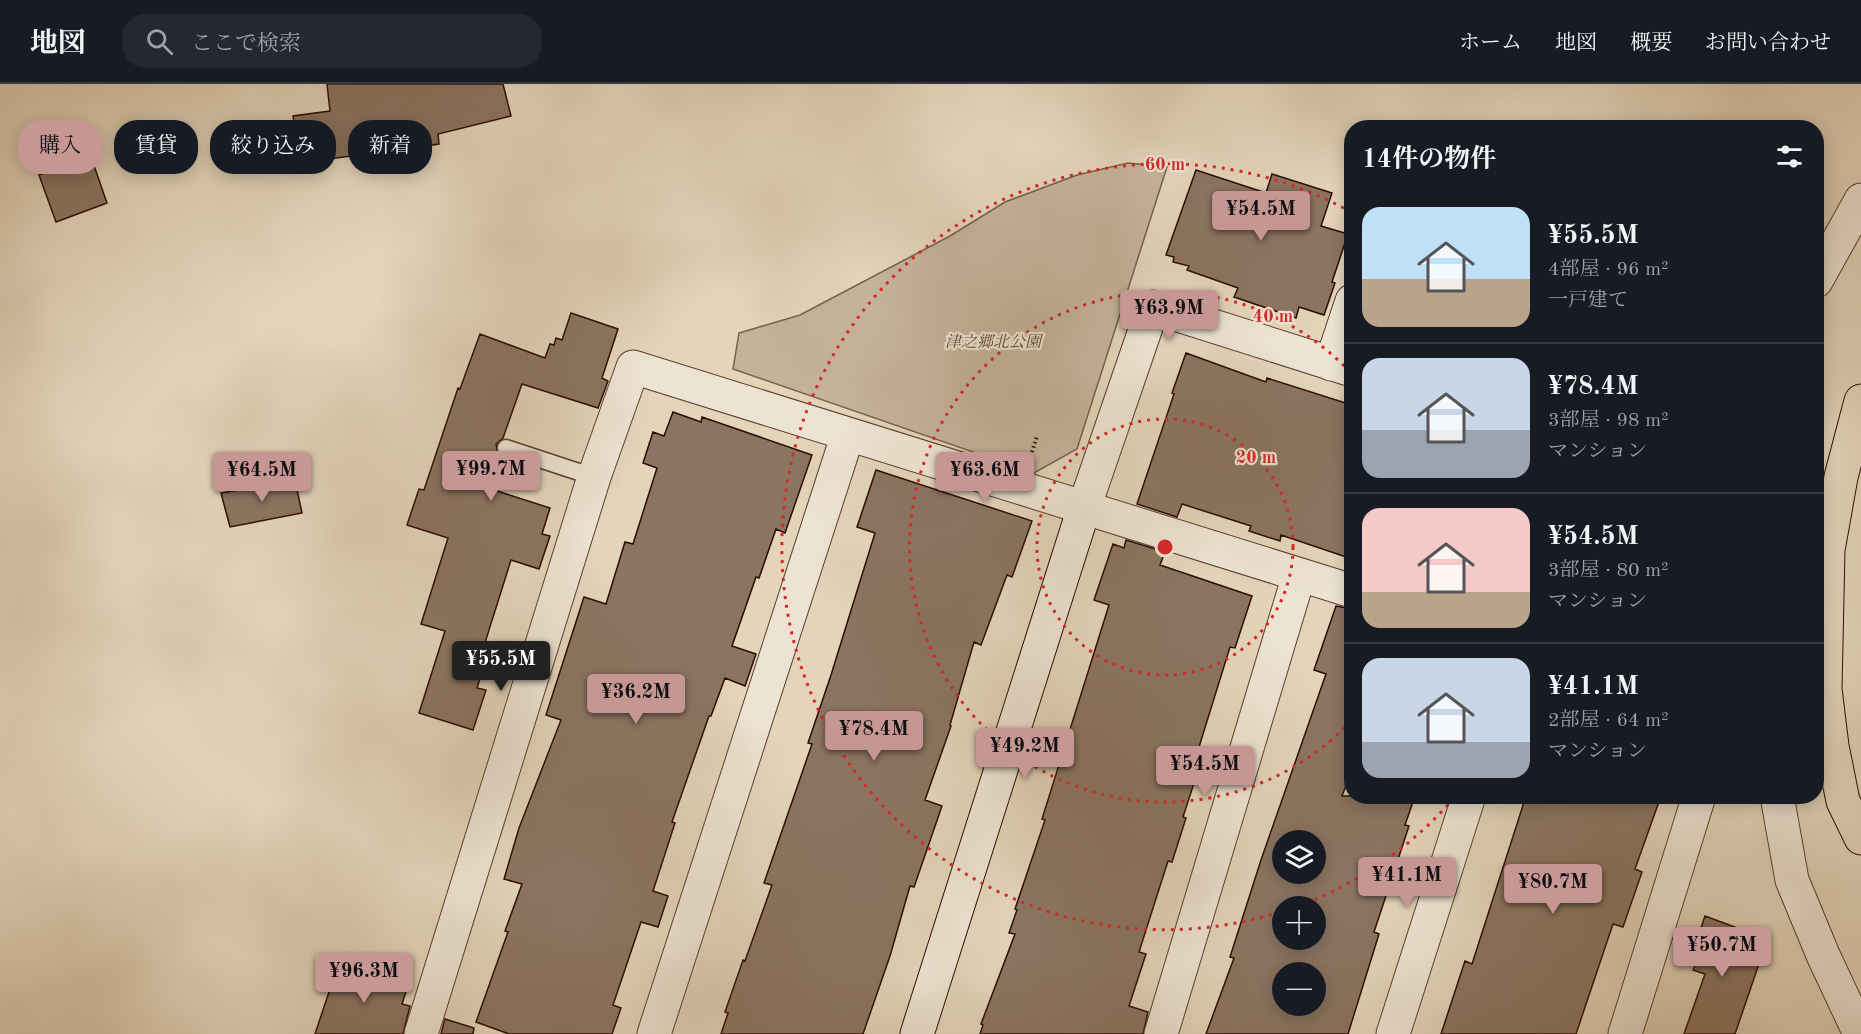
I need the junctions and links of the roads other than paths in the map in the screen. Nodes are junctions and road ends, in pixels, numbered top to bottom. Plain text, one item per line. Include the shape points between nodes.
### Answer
1 (1861, 200) edge
2 (1824, 267) edge
3 (1344, 349) edge
4 (1341, 367) edge
5 (1861, 401) edge
6 (848, 434) junction
7 (506, 448) dead end
8 (594, 477) junction
9 (1084, 508) junction
10 (1299, 575) junction
11 (1344, 589) edge
12 (1466, 804) edge
13 (1697, 804) edge
14 (1778, 804) edge
15 (1861, 838) edge
16 (421, 1034) edge
17 (654, 1034) edge
18 (917, 1034) edge
19 (1161, 1034) edge
20 (1393, 1034) edge
21 (1625, 1034) edge
22 (1860, 1034) edge

1 - 2 street
3 - 4 street
4 - 9 street via 1154,307
5 - 15 highway via 1840,477 1828,550 1825,689 1843,801
6 - 8 street via 633,367
6 - 9 street
6 - 17 street
7 - 8 lane
8 - 16 street
9 - 10 street
9 - 18 street
10 - 11 street
10 - 19 street
12 - 20 street
13 - 21 street
14 - 22 street via 1792,880

